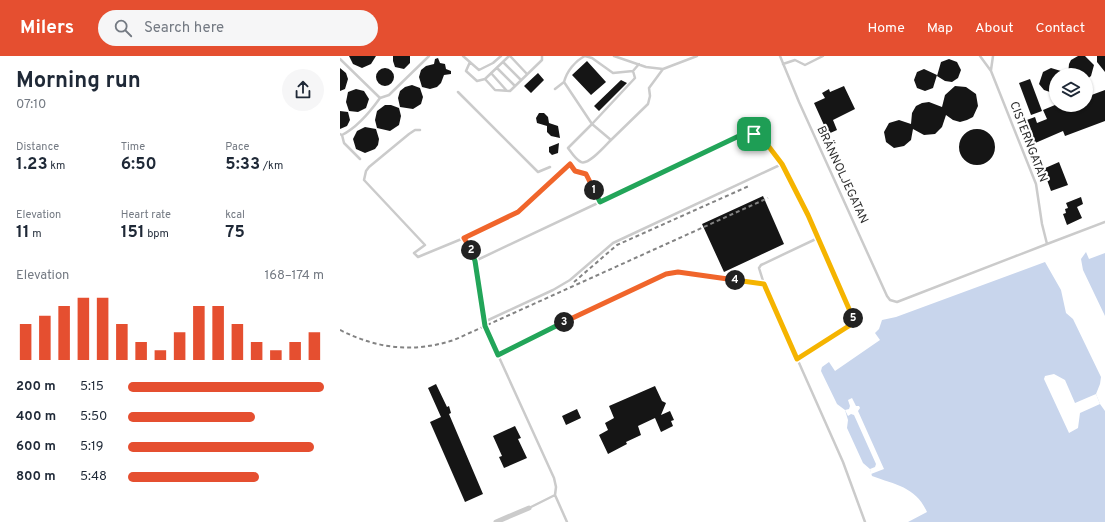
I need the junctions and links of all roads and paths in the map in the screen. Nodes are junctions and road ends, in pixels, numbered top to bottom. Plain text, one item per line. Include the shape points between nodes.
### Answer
1 (429, 56) edge
2 (463, 56) edge
3 (500, 56) edge
4 (509, 56) edge
5 (542, 56) edge
6 (614, 56) edge
7 (697, 56) edge
8 (780, 56) edge
9 (824, 56) edge
10 (980, 56) edge
11 (993, 56) edge
12 (340, 59) edge
13 (470, 62) junction
14 (503, 62) junction
15 (639, 64) junction
16 (783, 64) junction
17 (497, 68) junction
18 (663, 69) junction
19 (634, 71) junction
20 (991, 71) junction
21 (491, 73) junction
22 (527, 74) junction
23 (485, 79) junction
24 (521, 80) junction
25 (564, 82) junction
26 (515, 86) junction
27 (554, 89) dead end
28 (507, 91) junction
29 (458, 92) dead end
30 (380, 98) junction
31 (592, 124) junction
32 (420, 130) dead end
33 (341, 134) edge
34 (611, 140) junction
35 (360, 159) dead end
36 (782, 164) junction
37 (550, 167) dead end
38 (600, 202) junction
39 (1105, 222) edge
40 (464, 238) junction
41 (818, 238) junction
42 (1047, 244) junction
43 (475, 261) junction
44 (764, 284) junction
45 (484, 322) junction
46 (498, 355) junction
47 (797, 359) junction
48 (555, 495) junction
49 (529, 508) joint
50 (496, 522) edge
51 (567, 522) edge
52 (865, 522) edge

1 - 30 lane via 389,95
2 - 13 lane
3 - 13 lane via 479,70
4 - 14 lane
4 - 22 lane
5 - 22 lane via 542,60
6 - 15 lane
7 - 18 lane
8 - 16 lane, BRÄNNOLJEGATAN
9 - 16 lane via 805,65 794,60
10 - 20 lane, CISTERNGATAN
11 - 20 lane, CISTERNGATAN
12 - 30 lane
13 - 23 lane via 466,71 477,81
14 - 17 lane
14 - 24 lane
15 - 18 lane
15 - 19 lane
16 - 42 lane, BRÄNNOLJEGATAN via 822,156 890,300 897,302
17 - 21 lane
17 - 26 lane
18 - 34 lane via 649,88 648,104
19 - 25 lane via 613,73 585,56 566,74
19 - 31 lane via 635,78
20 - 42 lane, CISTERNGATAN via 1036,184
21 - 23 lane
21 - 28 lane
22 - 24 lane
23 - 28 lane via 496,90
24 - 26 lane
25 - 27 lane
25 - 31 lane
26 - 28 lane
29 - 37 lane via 538,172
30 - 33 lane via 370,112 350,131
31 - 34 lane
31 - 34 lane via 568,148 580,162 589,160
32 - 40 lane via 409,134 369,167 364,180 425,245 414,253 418,257
33 - 35 lane via 344,143
36 - 38 lane via 763,139 748,133
36 - 41 lane
36 - 45 lane via 613,243 570,280
38 - 40 lane via 586,174 575,171 570,164 518,212
38 - 43 lane
39 - 42 lane
40 - 43 lane
41 - 44 lane via 761,265 759,268
41 - 47 lane via 855,322
43 - 45 lane
44 - 46 lane via 678,272 666,274
44 - 47 lane
45 - 46 lane
46 - 48 lane via 554,478
47 - 52 lane via 843,462
48 - 49 lane
48 - 51 lane
49 - 50 street

